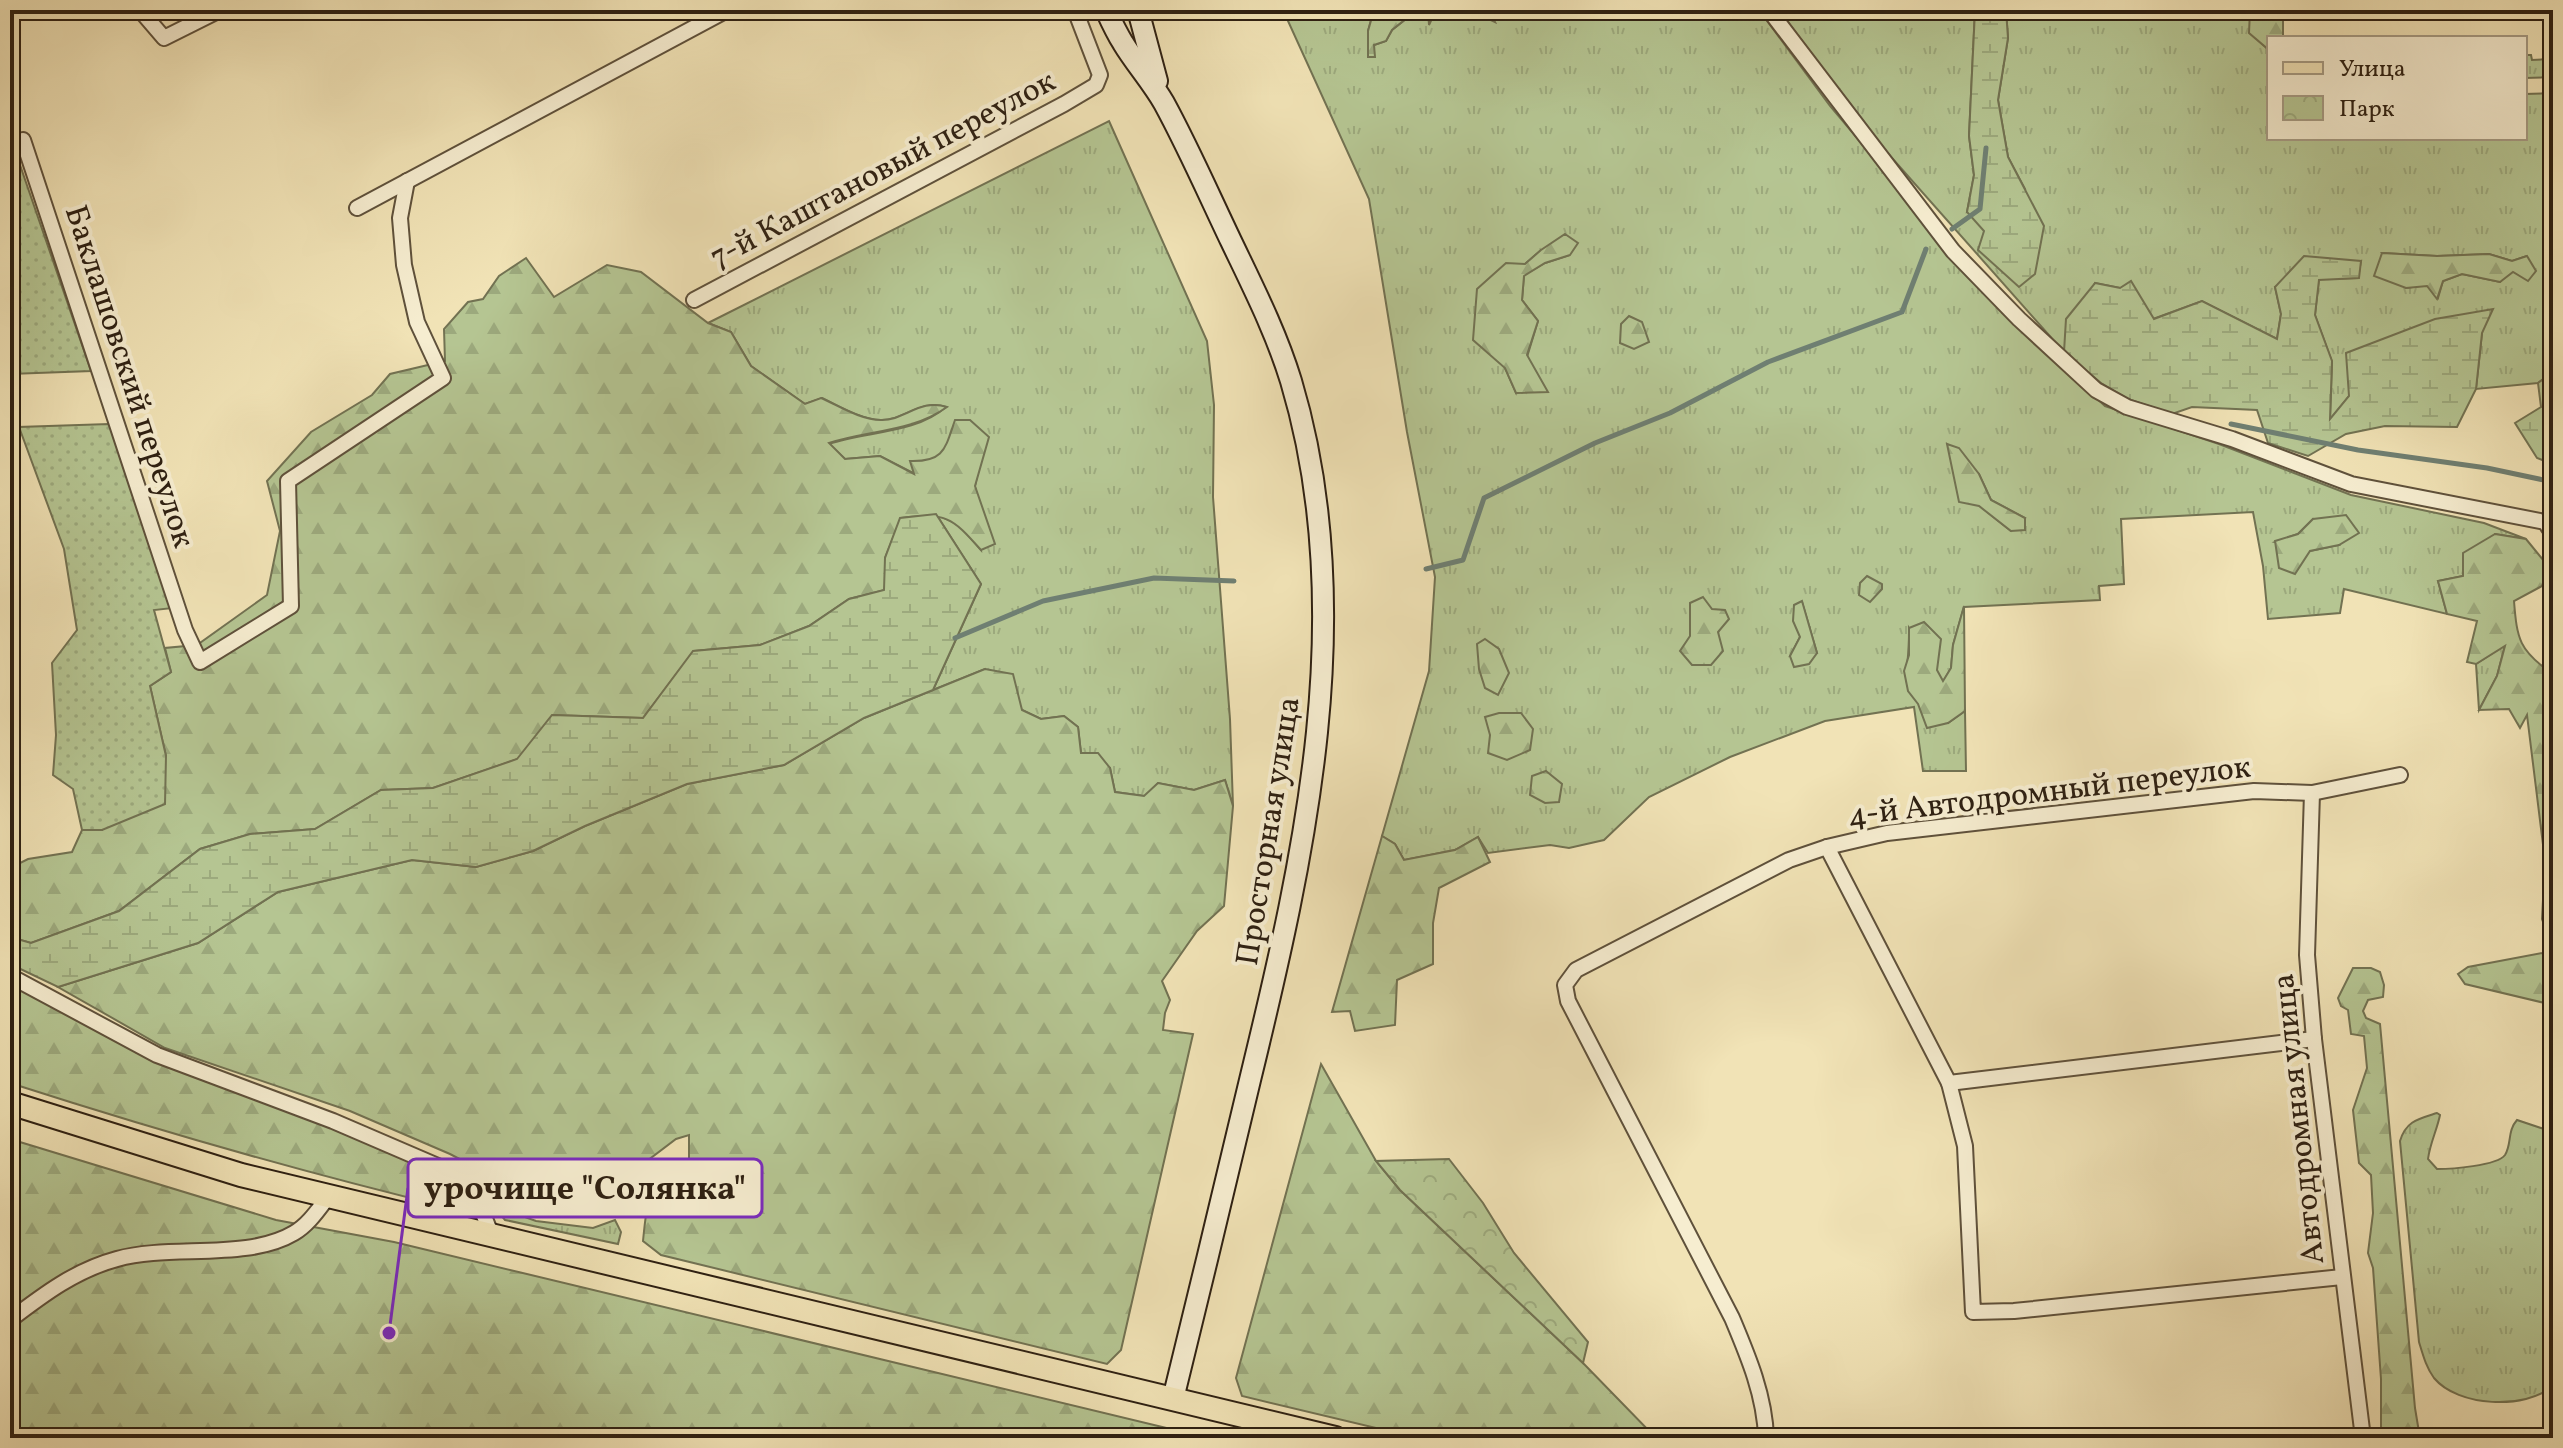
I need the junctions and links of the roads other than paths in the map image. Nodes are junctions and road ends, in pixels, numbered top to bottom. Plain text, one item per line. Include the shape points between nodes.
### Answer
1 (140, 10) edge
2 (220, 10) edge
3 (727, 10) edge
4 (1075, 10) edge
5 (1135, 10) edge
6 (1769, 10) edge
7 (1106, 11) edge
8 (1162, 100) junction
9 (23, 140) dead end
10 (407, 181) junction
11 (357, 208) dead end
12 (694, 300) dead end
13 (2553, 534) edge
14 (2400, 775) dead end
15 (2312, 793) junction
16 (1827, 847) junction
17 (10, 976) edge
18 (2314, 1039) junction
19 (1949, 1083) junction
20 (10, 1103) edge
21 (328, 1197) junction
22 (492, 1236) junction
23 (2342, 1277) junction
24 (10, 1320) edge
25 (1173, 1399) junction
26 (1335, 1438) edge
27 (1766, 1438) edge
28 (2363, 1438) edge

1 - 2 street via 164,38
3 - 10 street
4 - 12 street, 7-й Каштановый переулок via 1100,75 1096,85
5 - 7 main road via 1115,18
5 - 8 main road, Просторная улица
6 - 13 street via 1953,251 2096,390 2127,407 2351,484 2545,522
7 - 8 main road, Просторная улица
8 - 25 main road, Просторная улица via 1270,323 1290,377 1315,486 1323,644 1320,714 1295,881
9 - 10 street, Баклашовский переулок via 200,662 291,606 288,481 443,378 417,322 404,265 400,218
10 - 11 street
14 - 15 street, 4-й Автодромный переулок
15 - 16 street, 4-й Автодромный переулок via 2239,792 1887,833
15 - 18 street, Автодромная улица via 2307,955
16 - 19 street
16 - 27 street, 4-й Автодромный переулок via 1750,878 1576,970 1565,985 1568,1001 1732,1318 1750,1360
17 - 22 street via 157,1055 440,1167 465,1187
18 - 19 street
18 - 23 street, Автодромная улица
19 - 23 street via 1965,1146 1973,1312
20 - 21 main road
21 - 22 main road
21 - 24 street via 294,1233 268,1243 119,1258 50,1289
22 - 25 main road
23 - 28 street, Автодромная улица
25 - 26 main road

